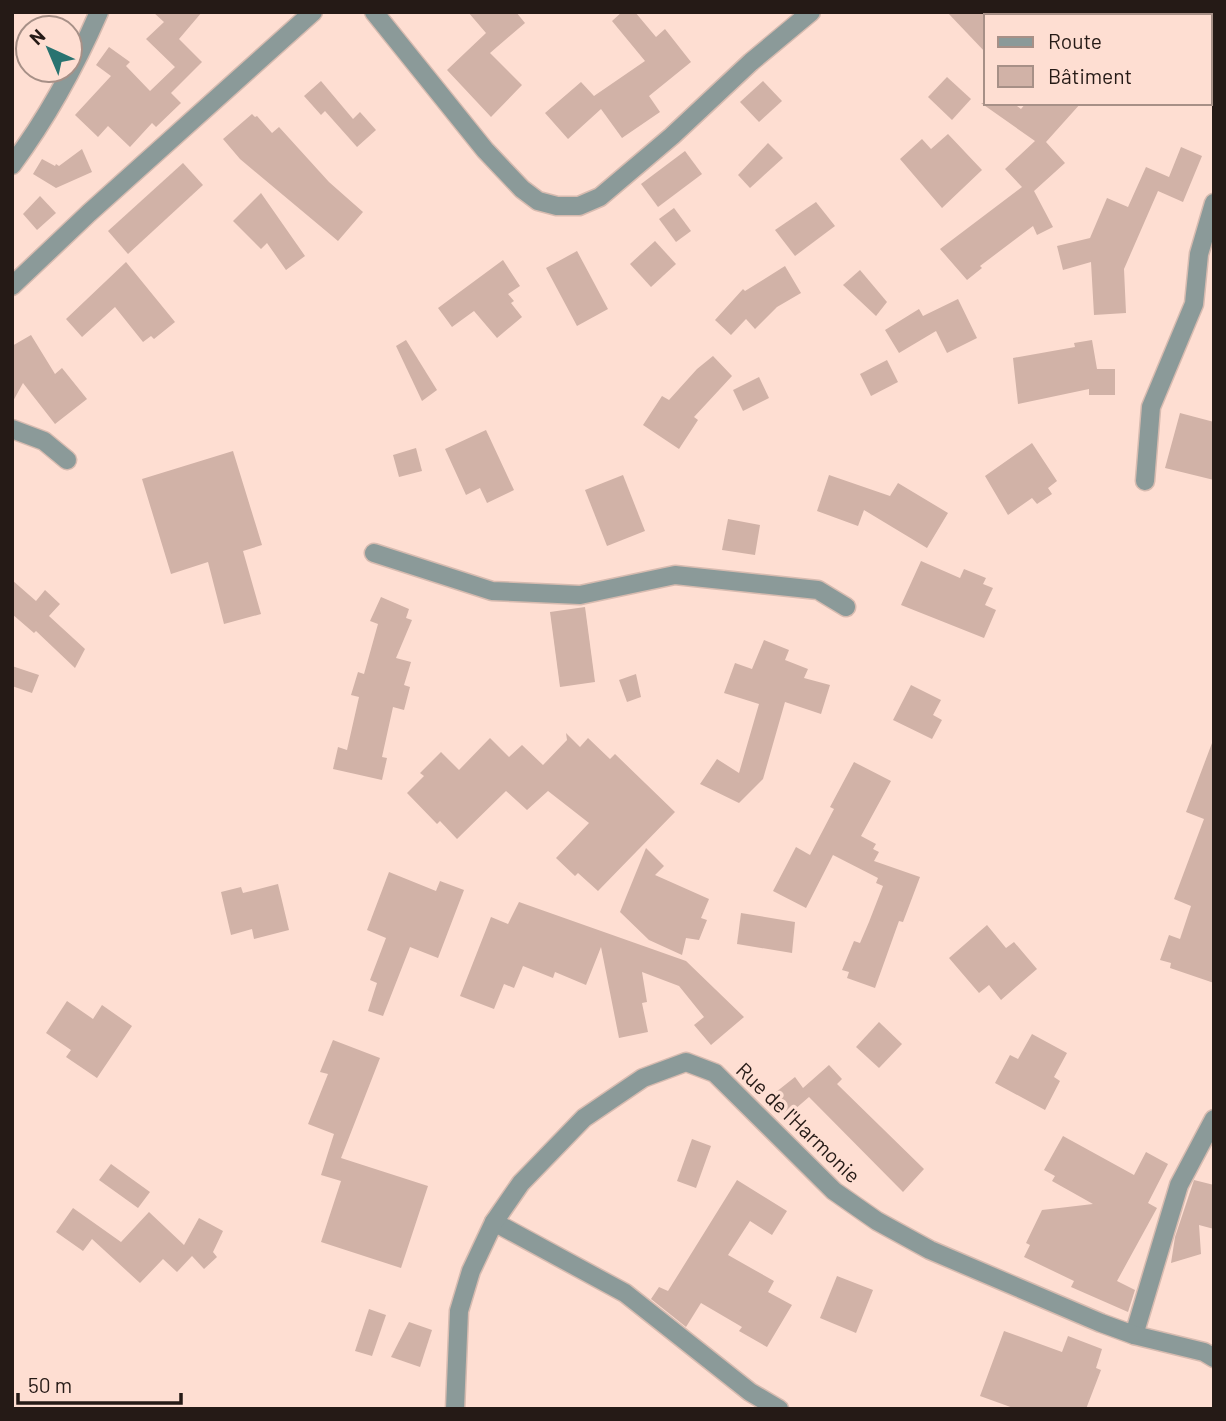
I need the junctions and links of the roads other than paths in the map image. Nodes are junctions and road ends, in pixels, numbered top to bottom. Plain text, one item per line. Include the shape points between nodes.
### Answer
1 (99, 12) edge
2 (313, 12) edge
3 (374, 12) edge
4 (811, 12) edge
5 (12, 165) edge
6 (1214, 202) edge
7 (12, 286) edge
8 (12, 429) edge
9 (67, 460) dead end
10 (1145, 481) dead end
11 (374, 553) dead end
12 (846, 607) dead end
13 (1214, 1119) edge
14 (494, 1222) junction
15 (1134, 1335) junction
16 (1214, 1357) edge
17 (455, 1409) edge
18 (779, 1409) edge

1 - 5 street via 29,143
2 - 7 street
3 - 4 street via 485,150 538,201 557,206 579,206 600,197
6 - 10 street via 1199,254 1194,304 1151,407
8 - 9 street via 44,441
11 - 12 street via 492,591 580,595 675,575 818,590
13 - 15 street via 1179,1185
14 - 15 street, Rue de l'Harmonie via 521,1183 584,1118 643,1078 686,1062 715,1073 834,1191 877,1221 968,1267
14 - 17 street, Rue de l'Harmonie via 471,1271 460,1311
14 - 18 street via 625,1293 750,1392
15 - 16 street, Rue de l'Harmonie

